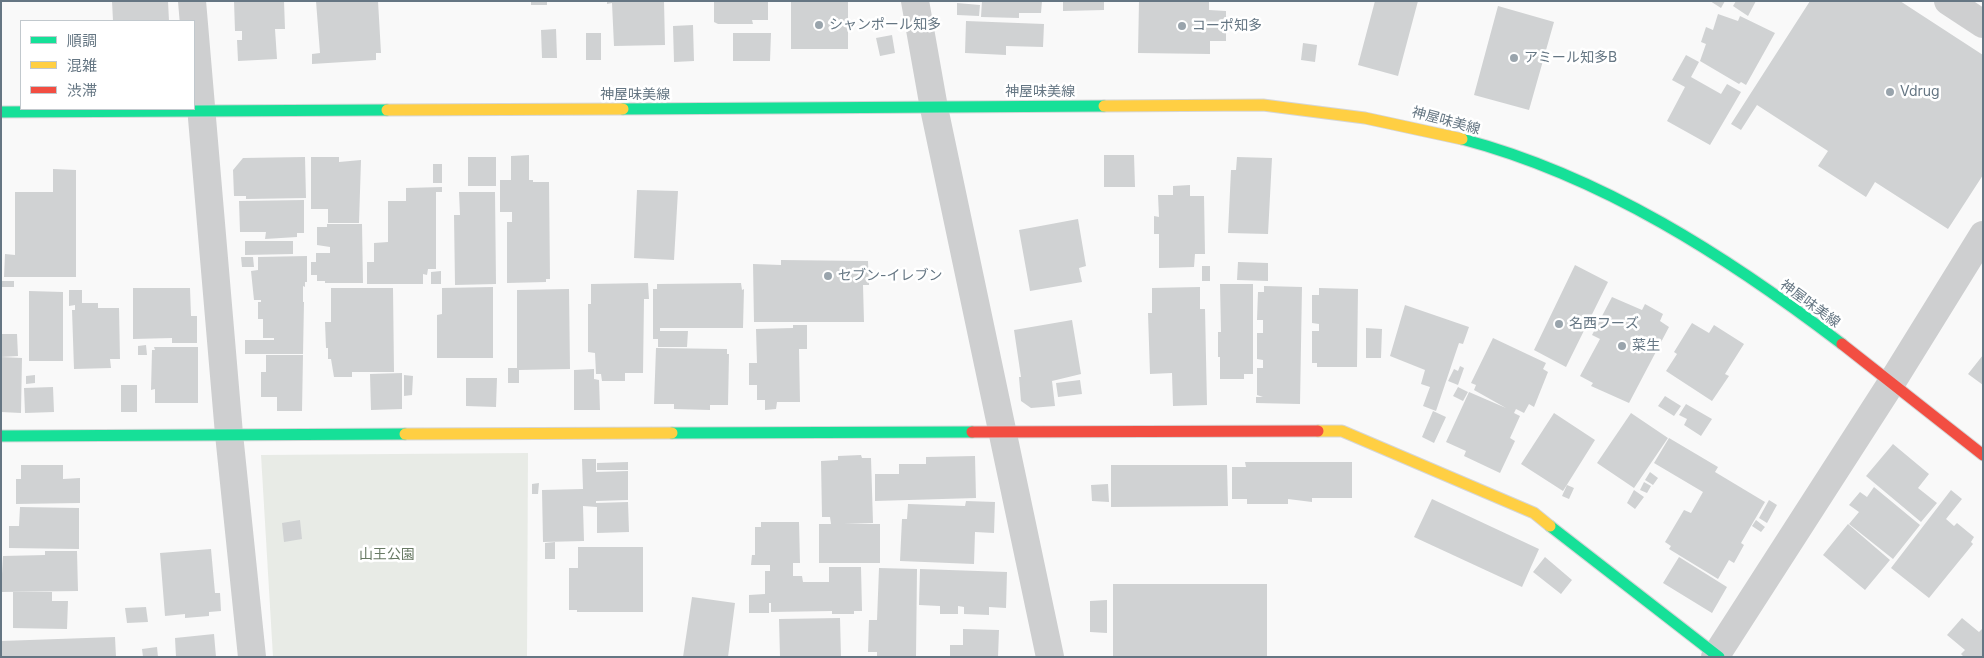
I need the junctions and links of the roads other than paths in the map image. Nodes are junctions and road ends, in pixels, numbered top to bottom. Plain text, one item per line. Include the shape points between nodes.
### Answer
1 (192, 1) edge
2 (915, 1) edge
3 (1948, 1) edge
4 (194, 20) edge
5 (1983, 24) edge
6 (195, 38) edge
7 (934, 108) junction
8 (1, 112) edge
9 (201, 112) junction
10 (1983, 235) edge
11 (1892, 382) junction
12 (1003, 431) junction
13 (229, 434) junction
14 (1, 436) edge
15 (1983, 455) edge
16 (1717, 656) edge
17 (252, 657) edge
18 (1050, 657) edge

1 - 4 street
2 - 7 street
3 - 5 street
6 - 9 street
7 - 9 main road, 神屋味美線
7 - 11 main road, 神屋味美線 via 1263,105 1345,113 1430,130 1531,161 1631,206 1724,260
7 - 12 street
8 - 9 main road, 神屋味美線
9 - 13 street
10 - 11 street
11 - 15 main road, 神屋味美線
11 - 16 street
12 - 13 main road
12 - 16 main road via 1342,431 1534,514
12 - 18 street
13 - 14 main road
13 - 17 street

